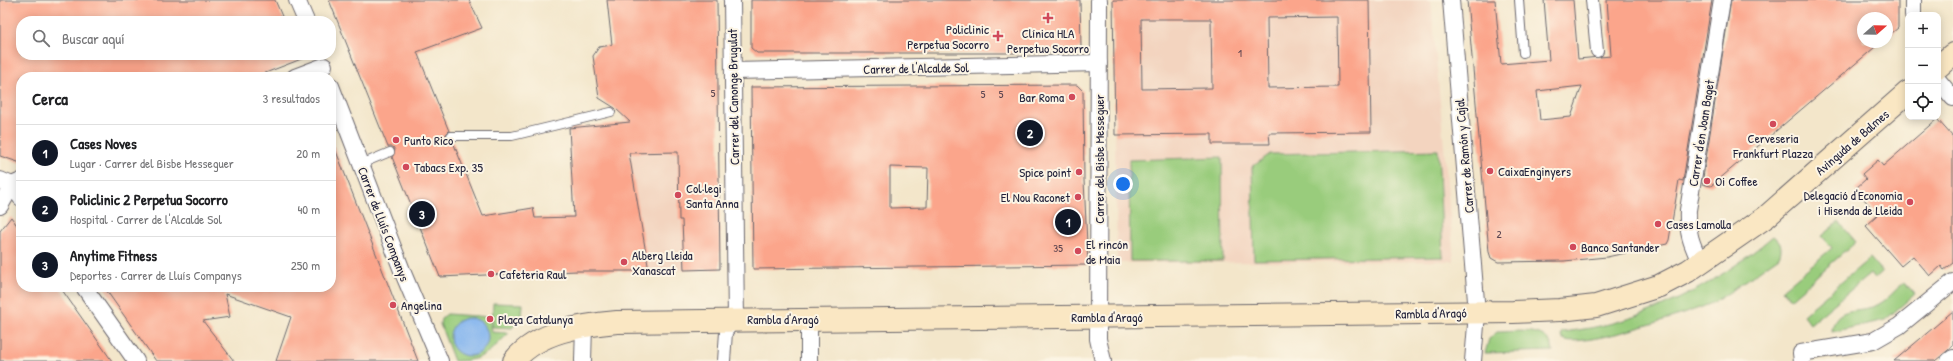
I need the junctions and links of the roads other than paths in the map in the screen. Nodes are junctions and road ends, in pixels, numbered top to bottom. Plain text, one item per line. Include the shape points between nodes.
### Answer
1 (297, 0) edge
2 (732, 0) edge
3 (1098, 0) edge
4 (1451, 0) edge
5 (1519, 0) edge
6 (1592, 0) edge
7 (1722, 0) edge
8 (1913, 0) edge
9 (1913, 12) edge
10 (304, 16) edge
11 (1597, 50) dead end
12 (1523, 53) dead end
13 (1953, 54) edge
14 (1099, 63) junction
15 (1941, 64) edge
16 (323, 66) edge
17 (733, 71) junction
18 (308, 72) edge
19 (1941, 84) edge
20 (1905, 95) edge
21 (1953, 98) edge
22 (336, 99) edge
23 (611, 112) dead end
24 (451, 136) dead end
25 (390, 152) dead end
26 (361, 164) junction
27 (11, 182) edge
28 (0, 206) edge
29 (1701, 264) junction
30 (1953, 282) edge
31 (88, 292) edge
32 (1477, 313) junction
33 (1098, 317) junction
34 (809, 319) junction
35 (736, 320) junction
36 (584, 325) junction
37 (1802, 357) edge
38 (1953, 358) edge
39 (136, 361) edge
40 (440, 361) edge
41 (514, 361) edge
42 (583, 361) edge
43 (724, 361) edge
44 (809, 361) edge
45 (1103, 361) edge
46 (1473, 361) edge
47 (1949, 361) edge

1 - 10 street
2 - 17 street, Carrer del Canonge Brugulat
3 - 14 street, Carrer del Bisbe Messeguer
4 - 32 street, Carrer de Ramón y Cajal
5 - 12 lane
6 - 11 street
7 - 29 street, Carrer d'en Joan Baget via 1688,210 1687,229
8 - 9 street
13 - 15 main road
14 - 17 street, Carrer de l'Alcalde Sol
14 - 33 street, Carrer del Bisbe Messeguer
16 - 18 street
17 - 35 street, Carrer del Canonge Brugulat
19 - 21 street
20 - 29 main road, Avinguda de Balmes via 1772,212
22 - 26 street, Carrer de Lluís Companys
23 - 24 lane via 512,136
25 - 26 lane
26 - 40 street, Carrer de Lluís Companys
27 - 28 street
29 - 32 main road, Rambla d'Aragó via 1659,286 1596,306
30 - 37 street via 1899,326 1873,341
31 - 39 street
32 - 33 main road, Rambla d'Aragó
32 - 46 street, Carrer de Ramón y Cajal
33 - 34 main road, Rambla d'Aragó
33 - 45 street, Carrer del Bisbe Messeguer via 1098,339
34 - 35 main road, Rambla d'Aragó
34 - 44 street
35 - 36 main road, Rambla d'Aragó
35 - 43 street via 726,332
36 - 41 main road, Rambla d'Aragó via 538,342
36 - 42 street
38 - 47 street

